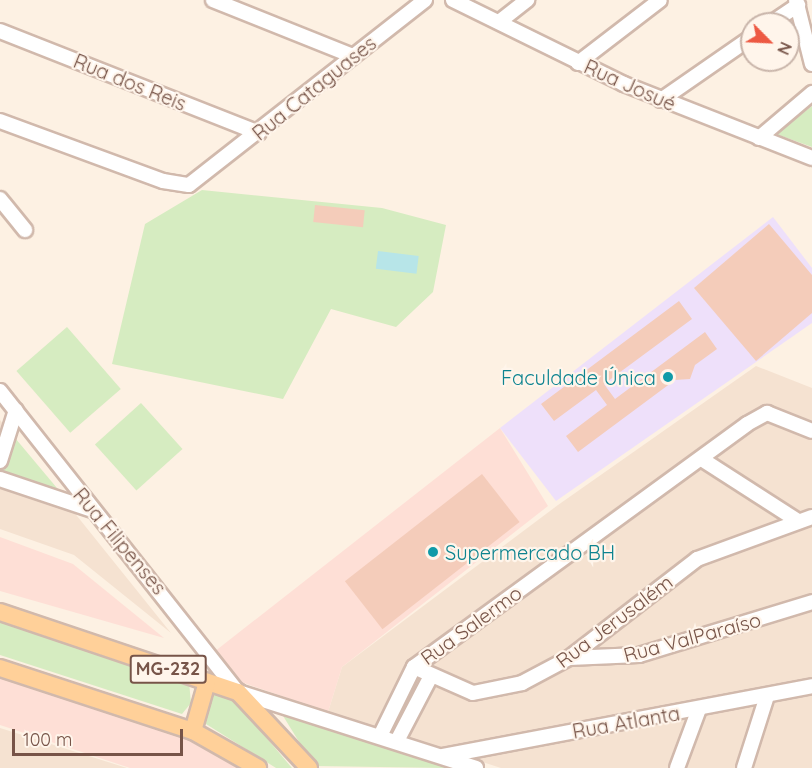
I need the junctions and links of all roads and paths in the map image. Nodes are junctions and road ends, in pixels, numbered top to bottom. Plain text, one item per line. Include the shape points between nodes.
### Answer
1 (213, 0) edge
2 (425, 0) edge
3 (453, 0) edge
4 (527, 0) edge
5 (660, 0) edge
6 (797, 3) edge
7 (499, 22) junction
8 (0, 31) edge
9 (740, 45) edge
10 (353, 56) junction
11 (578, 63) junction
12 (812, 64) edge
13 (812, 93) edge
14 (661, 100) junction
15 (0, 121) edge
16 (259, 133) junction
17 (759, 138) junction
18 (812, 158) edge
19 (0, 199) edge
20 (25, 230) dead end
21 (0, 391) edge
22 (16, 410) junction
23 (812, 431) edge
24 (703, 460) junction
25 (0, 461) edge
26 (0, 479) edge
27 (92, 510) junction
28 (805, 519) edge
29 (812, 602) edge
30 (0, 612) edge
31 (570, 658) junction
32 (414, 667) junction
33 (0, 668) edge
34 (430, 676) junction
35 (207, 682) junction
36 (812, 686) edge
37 (238, 693) junction
38 (767, 696) junction
39 (699, 709) junction
40 (193, 731) junction
41 (380, 736) junction
42 (397, 741) junction
43 (441, 757) junction
44 (468, 767) edge
45 (258, 768) edge
46 (309, 768) edge
47 (677, 768) edge
48 (744, 768) edge

1 - 10 street
2 - 10 street, Rua Cataguases
3 - 7 street, Rua Josué
4 - 7 street
5 - 11 street
6 - 12 street
7 - 11 street, Rua Josué
8 - 16 street, Rua dos Reis
9 - 14 street
10 - 16 street, Rua Cataguases
11 - 14 street, Rua Josué
13 - 17 street
14 - 17 street, Rua Josué
15 - 16 street, Rua Cataguases via 182,186 203,177
17 - 18 street, Rua Josué
19 - 20 street
21 - 22 street, Rua Filipenses
22 - 25 street
22 - 27 street, Rua Filipenses
23 - 24 street, Rua Salermo via 767,413
24 - 28 street
24 - 32 street, Rua Salermo
26 - 27 street
27 - 37 street, Rua Filipenses
28 - 31 street, Rua Jerusalém via 697,559
29 - 31 street, Rua ValParaíso via 639,655
30 - 35 main road, MG-232
31 - 34 street, Rua Jerusalém via 494,692 473,693
32 - 34 street, Rua Jerusalém
32 - 41 street, Rua Salermo
33 - 40 main road, MG-232
34 - 42 street, Rua Salermo
35 - 37 main road, MG-232
35 - 40 main road via 196,705
36 - 38 street, Rua Atlanta
37 - 41 street
37 - 46 main road, MG-232
38 - 39 street, Rua Atlanta
38 - 48 street
39 - 43 street, Rua Atlanta
39 - 47 street
40 - 45 main road, MG-232
41 - 42 street
42 - 43 street
43 - 44 street

